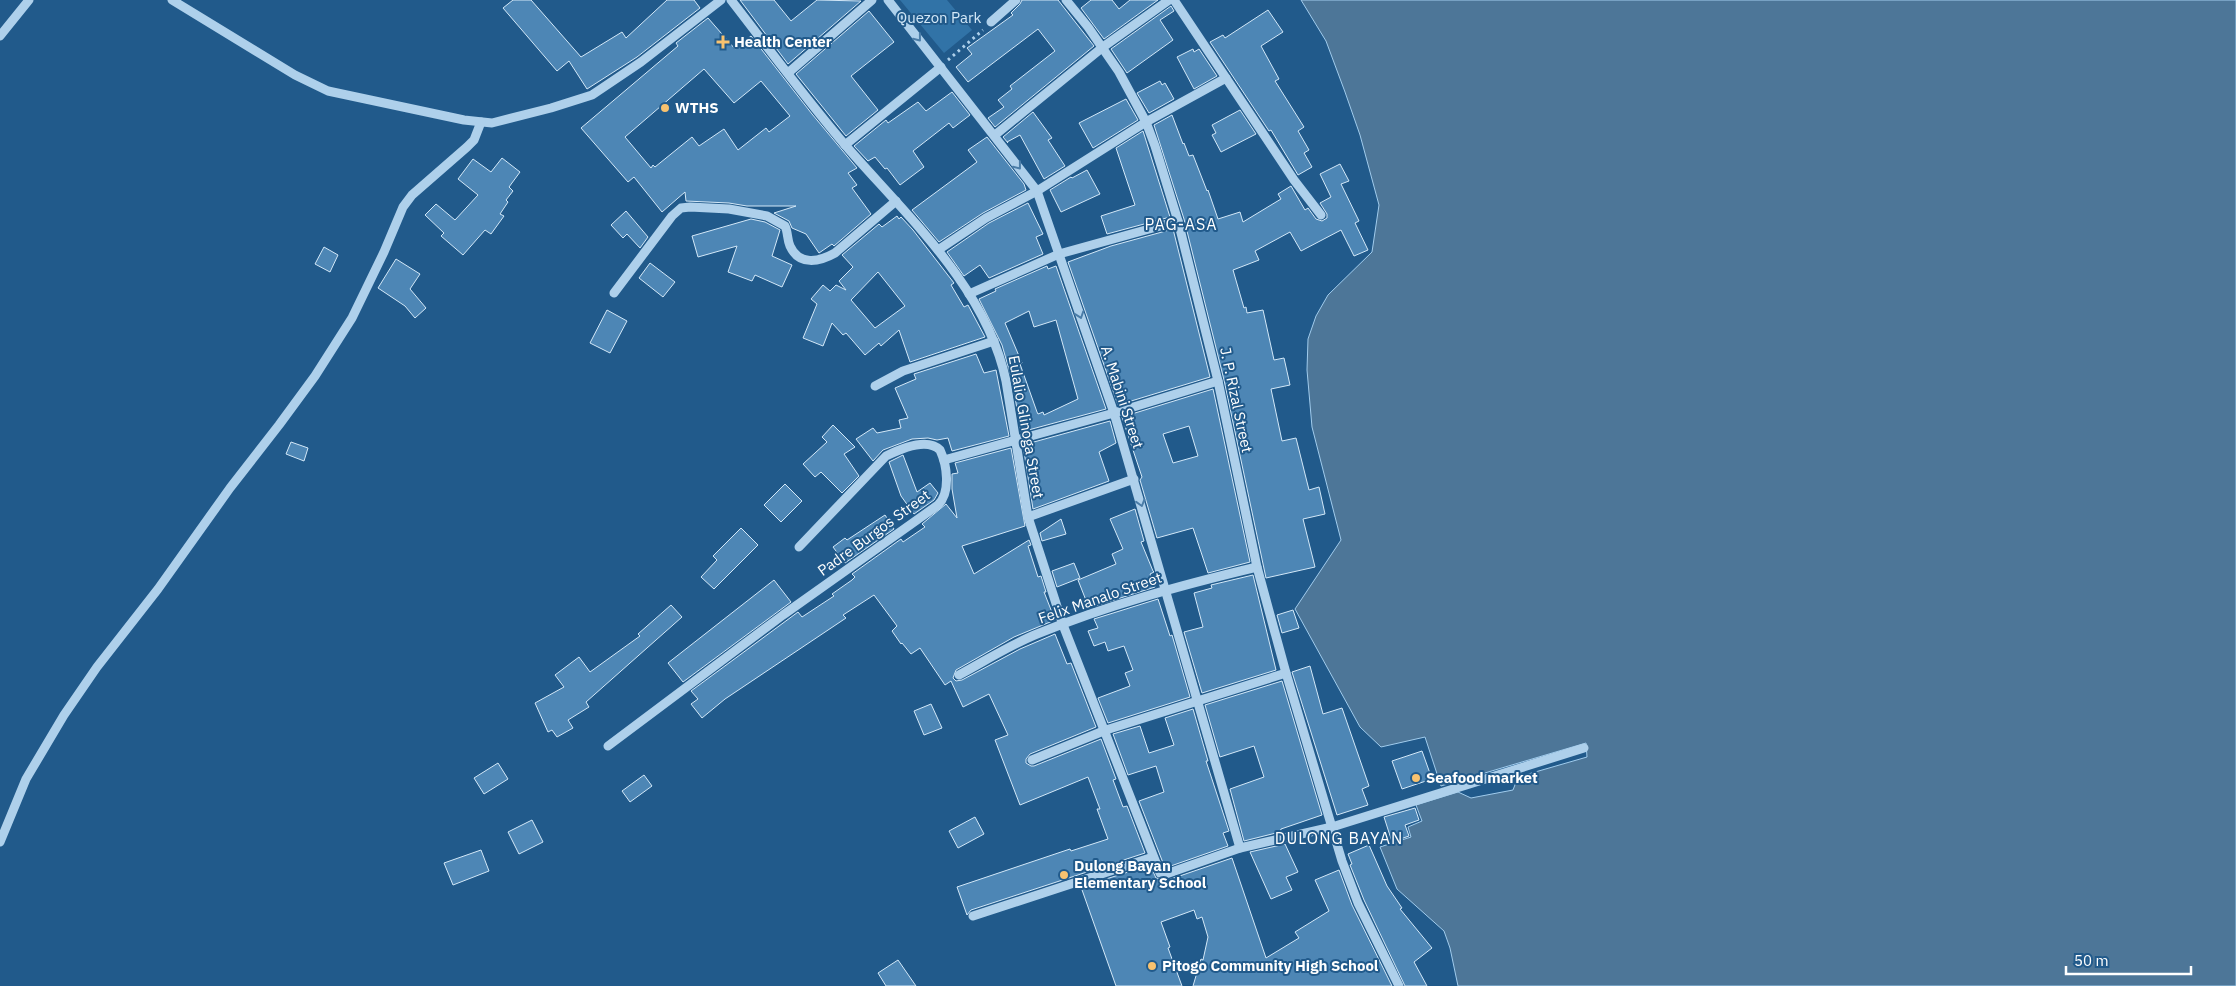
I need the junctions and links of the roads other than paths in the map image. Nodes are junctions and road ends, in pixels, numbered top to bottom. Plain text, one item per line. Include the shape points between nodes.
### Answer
1 (29, 0) edge
2 (172, 0) edge
3 (721, 0) edge
4 (731, 0) edge
5 (872, 0) edge
6 (888, 0) edge
7 (1016, 0) edge
8 (1066, 0) edge
9 (1169, 0) edge
10 (1174, 0) edge
11 (991, 22) road end
12 (0, 36) edge
13 (1102, 47) junction
14 (941, 67) junction
15 (788, 73) junction
16 (1226, 78) junction
17 (481, 122) junction
18 (1146, 122) junction
19 (995, 135) junction
20 (845, 145) junction
21 (1037, 190) junction
22 (896, 201) junction
23 (1321, 215) dead end
24 (1178, 221) junction
25 (938, 250) junction
26 (1059, 254) junction
27 (614, 293) dead end
28 (969, 294) junction
29 (994, 340) junction
30 (1218, 381) junction
31 (875, 386) dead end
32 (1114, 413) junction
33 (1016, 440) junction
34 (944, 460) junction
35 (1134, 479) junction
36 (1028, 517) junction
37 (799, 547) dead end
38 (1257, 567) junction
39 (1166, 589) junction
40 (1062, 625) junction
41 (1286, 673) junction
42 (959, 675) dead end
43 (1196, 701) junction
44 (1106, 730) junction
45 (608, 746) dead end
46 (1584, 748) dead end
47 (1032, 760) dead end
48 (1332, 827) junction
49 (0, 842) edge
50 (1240, 848) junction
51 (1153, 857) junction
52 (973, 916) dead end
53 (1399, 986) edge

1 - 12 street
2 - 17 street via 295,76 328,91
3 - 17 street via 641,62 592,94 492,123
4 - 15 street, Eulalio Glinoga Street
5 - 15 street
6 -> 14 street, A. Mabini Street
7 - 11 street
8 - 13 street, J. P. Rizal Street
9 - 13 street
10 - 16 street
13 - 18 street, J. P. Rizal Street
13 - 19 street
14 - 19 street, A. Mabini Street
14 - 20 street
15 - 20 street, Eulalio Glinoga Street
16 - 18 street
16 - 23 street
17 - 49 street via 467,148 412,195 403,207 352,318 315,376 64,715 26,779
18 - 21 street
18 - 24 street, J. P. Rizal Street
19 -> 21 street, A. Mabini Street
20 - 22 street, Eulalio Glinoga Street
21 - 25 street
21 - 26 street, A. Mabini Street
22 - 25 street, Eulalio Glinoga Street
22 - 27 street via 835,253 812,261 798,257 789,245 785,226 767,216 729,209 681,208
24 - 26 street
24 - 30 street, J. P. Rizal Street
25 - 28 street, Eulalio Glinoga Street
26 - 28 street
26 -> 32 street, A. Mabini Street
28 - 29 street, Eulalio Glinoga Street
29 - 31 street via 903,371
29 - 33 street, Eulalio Glinoga Street via 1002,360
30 - 32 street
30 - 38 street, J. P. Rizal Street
32 - 33 street
32 - 35 street, A. Mabini Street
33 - 34 street
33 - 36 street, Eulalio Glinoga Street
34 - 37 street via 940,450 928,444 886,456
34 - 45 street, Padre Burgos Street via 945,495 938,505 783,615
35 - 36 street
35 -> 39 street, A. Mabini Street
36 - 40 street, Eulalio Glinoga Street
38 - 39 street, Felix Manalo Street
38 - 41 street, J. P. Rizal Street
39 - 40 street, Felix Manalo Street
39 - 43 street, A. Mabini Street
40 - 42 street, Felix Manalo Street
40 - 44 street, Eulalio Glinoga Street
41 - 43 street
41 - 48 street, J. P. Rizal Street
43 - 44 street
43 - 50 street, A. Mabini Street
44 - 47 street
44 - 51 street, Eulalio Glinoga Street
46 - 48 street
48 - 50 street
48 - 53 street, J. P. Rizal Street via 1358,903
50 - 51 street, Eulalio Glinoga Street via 1166,874 1160,873
51 - 52 street

